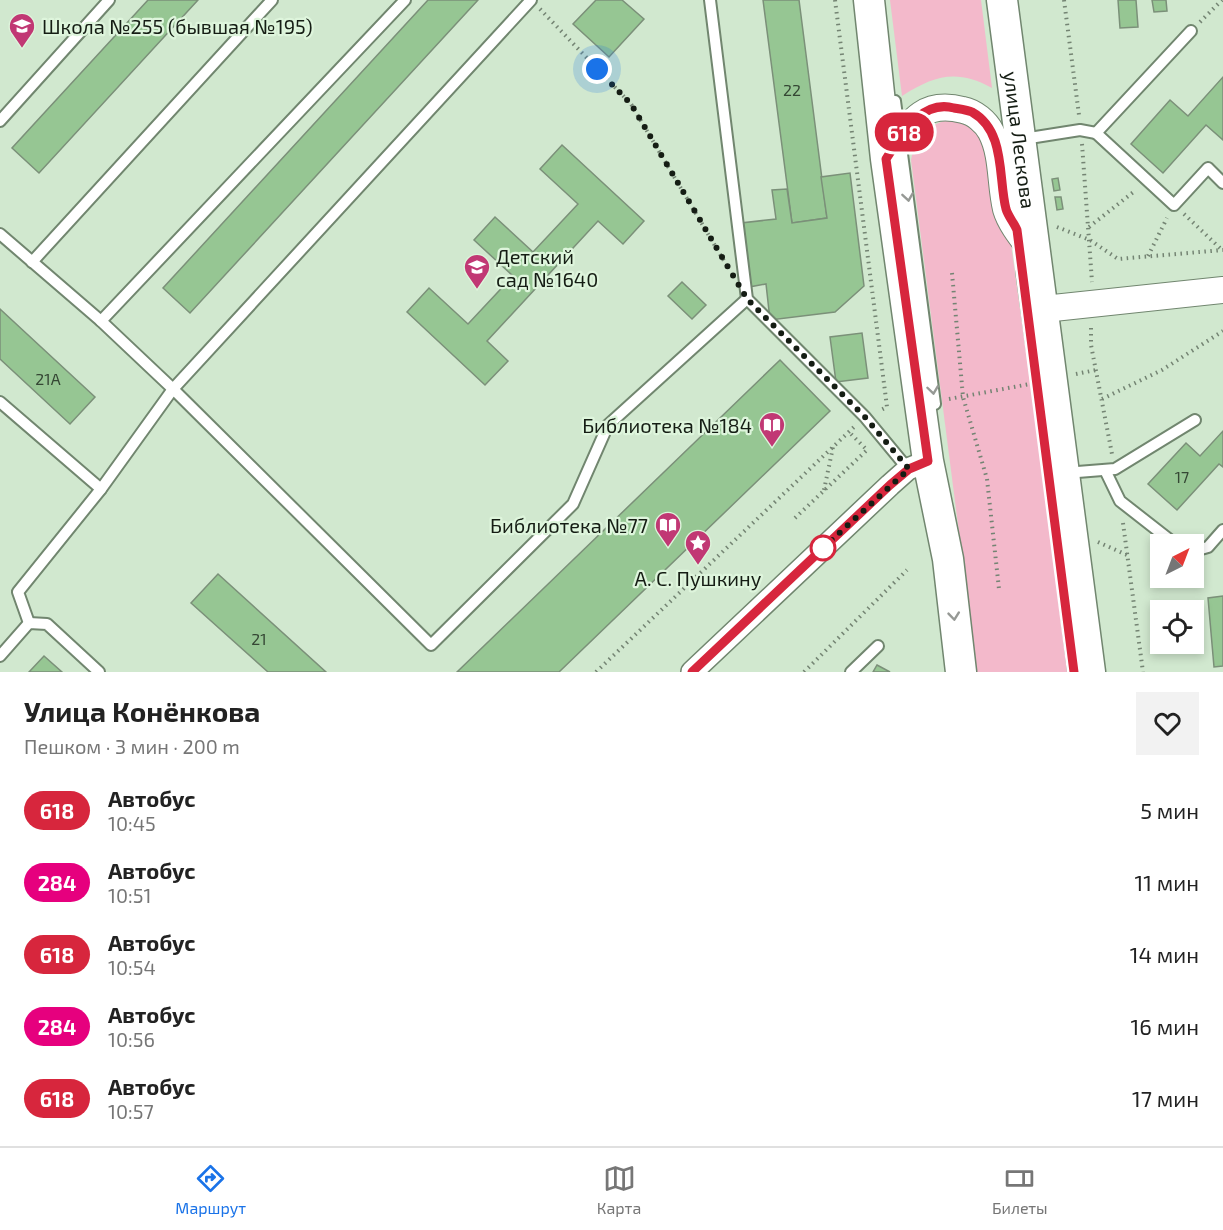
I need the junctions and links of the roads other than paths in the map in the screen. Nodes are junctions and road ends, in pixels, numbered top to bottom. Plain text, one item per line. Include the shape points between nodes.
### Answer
1 (109, 0) edge
2 (272, 0) edge
3 (405, 0) edge
4 (531, 0) edge
5 (710, 0) edge
6 (869, 0) edge
7 (1002, 0) edge
8 (1191, 31) road end
9 (894, 93) dead end
10 (0, 121) edge
11 (1096, 132) junction
12 (1014, 138) junction
13 (892, 149) junction
14 (1223, 183) edge
15 (0, 234) edge
16 (1024, 251) junction
17 (32, 262) junction
18 (1223, 290) edge
19 (747, 299) junction
20 (1044, 309) junction
21 (101, 321) junction
22 (1034, 362) dead end
23 (173, 389) junction
24 (0, 402) edge
25 (936, 412) dead end
26 (1195, 420) dead end
27 (926, 466) junction
28 (1105, 470) junction
29 (1065, 473) junction
30 (100, 489) junction
31 (1223, 530) edge
32 (1162, 534) edge
33 (1204, 548) edge
34 (1062, 569) dead end
35 (29, 623) junction
36 (878, 646) dead end
37 (0, 656) edge
38 (99, 672) edge
39 (692, 672) edge
40 (851, 672) edge
41 (961, 672) edge
42 (1074, 672) edge
43 (1090, 672) edge

1 - 10 lane
2 - 17 lane
3 - 21 lane
4 - 23 lane
5 - 19 lane
6 - 13 main road
7 - 12 main road, улица Лескова
8 - 11 lane
9 - 13 lane
11 - 12 lane via 1080,130
11 - 14 lane via 1174,205 1208,168
12 - 16 main road, улица Лескова
13 - 16 street via 907,128 932,107 945,105 972,112 991,131 1006,211
13 -> 25 lane via 914,235
13 - 27 main road
15 - 17 lane
16 - 20 main road, улица Лескова
16 - 22 lane, улица Лескова
17 - 21 lane
18 - 20 street
19 - 23 lane via 608,425 573,504 431,645
19 - 27 lane via 865,417
20 - 29 main road, улица Лескова
21 - 23 lane
23 - 30 lane
24 - 30 lane
26 - 28 lane via 1115,469
27 - 39 street
27 -> 41 main road via 948,560
28 - 29 lane
28 - 32 lane via 1120,501
29 - 43 main road, улица Лескова
30 - 35 lane via 18,592
31 - 33 lane
34 - 42 lane
35 - 37 lane
35 - 38 lane via 47,624
36 - 40 lane

